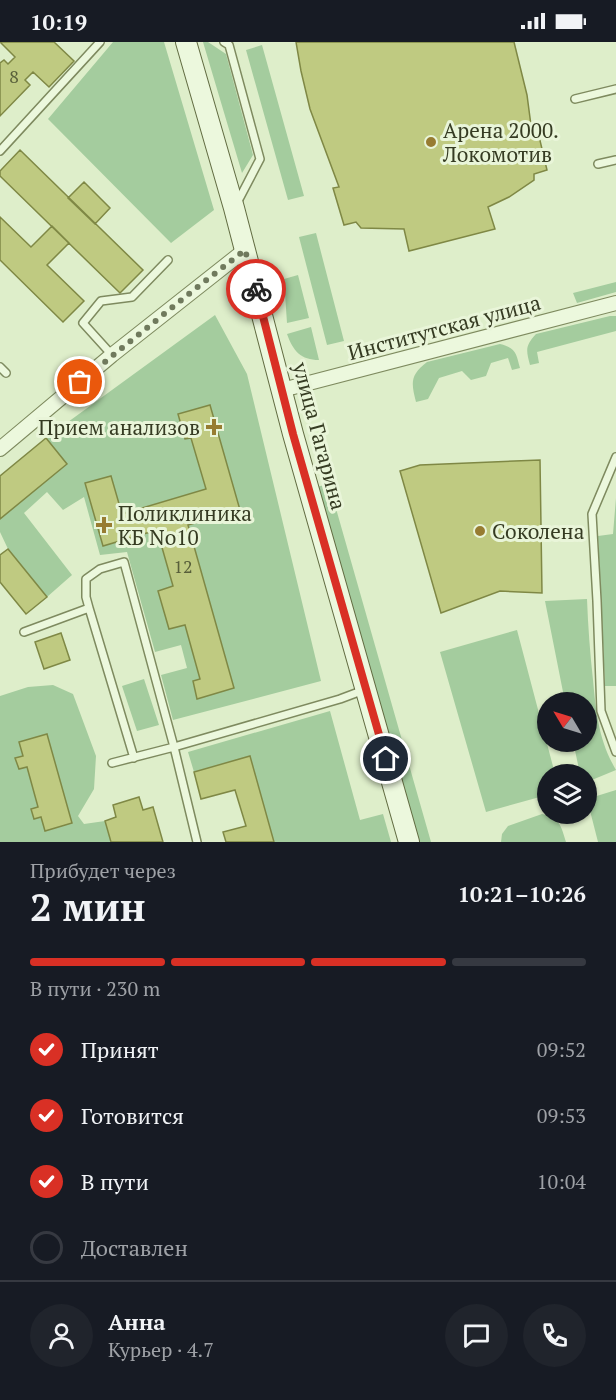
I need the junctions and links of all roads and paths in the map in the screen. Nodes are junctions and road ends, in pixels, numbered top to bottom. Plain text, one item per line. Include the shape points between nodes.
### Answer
1 (100, 42) edge
2 (186, 42) edge
3 (224, 42) edge
4 (616, 89) edge
5 (575, 99) dead end
6 (0, 151) edge
7 (616, 160) edge
8 (598, 164) dead end
9 (234, 208) junction
10 (245, 250) junction
11 (168, 260) dead end
12 (616, 303) edge
13 (112, 355) junction
14 (282, 390) junction
15 (0, 449) edge
16 (616, 457) edge
17 (89, 608) junction
18 (24, 632) dead end
19 (366, 689) junction
20 (174, 747) junction
21 (616, 752) edge
22 (134, 758) junction
23 (112, 763) dead end
24 (197, 842) edge
25 (409, 842) edge

1 - 6 lane
2 - 9 main road, улица Гагарина
3 - 9 lane via 229,45 260,159
4 - 5 lane
7 - 8 lane
9 - 10 main road, улица Гагарина
10 - 13 street
10 - 14 main road, улица Гагарина
11 - 13 lane via 132,297 100,301 83,323
12 - 14 street, Институтская улица
13 - 15 street
14 - 19 main road, улица Гагарина
16 - 21 lane via 592,514 601,711
17 - 18 lane
17 - 20 lane via 86,579 100,569 124,562
17 - 22 lane
19 - 20 lane
19 - 25 main road, улица Гагарина
20 - 22 lane
20 - 24 lane
22 - 23 lane

